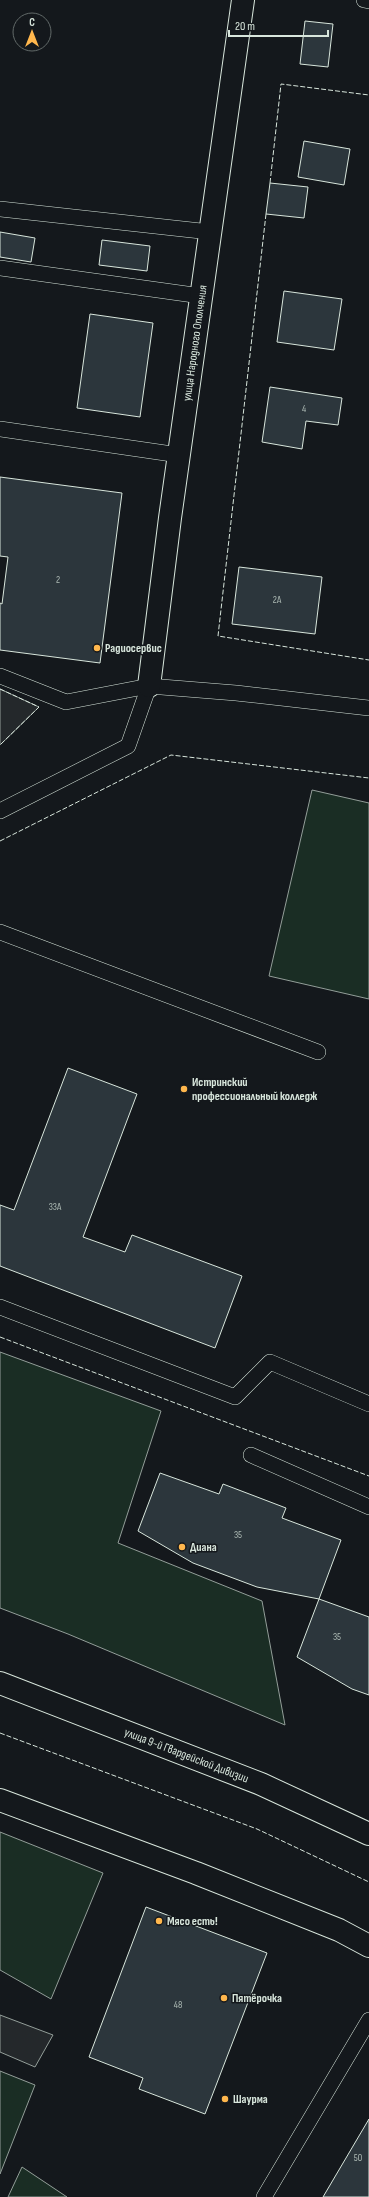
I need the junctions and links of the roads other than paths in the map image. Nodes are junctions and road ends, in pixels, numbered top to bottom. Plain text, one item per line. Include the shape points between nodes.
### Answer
1 (243, 0) edge
2 (364, 0) edge
3 (369, 1) edge
4 (0, 209) edge
5 (210, 232) junction
6 (0, 268) edge
7 (201, 296) junction
8 (0, 429) edge
9 (179, 455) junction
10 (0, 676) edge
11 (150, 686) junction
12 (369, 708) edge
13 (0, 811) edge
14 (0, 932) edge
15 (318, 1052) dead end
16 (0, 1307) edge
17 (369, 1404) edge
18 (251, 1455) dead end
19 (369, 1507) edge
20 (0, 1683) edge
21 (0, 1800) edge
22 (369, 1834) edge
23 (369, 1946) edge
24 (369, 2020) edge
25 (264, 2197) edge

1 - 5 street, улица Народного Ополчения
2 - 3 lane
4 - 5 lane
5 - 7 street, улица Народного Ополчения
6 - 7 lane
7 - 9 street, улица Народного Ополчения
8 - 9 lane
9 - 11 street, улица Народного Ополчения
10 - 11 lane via 66,702
11 - 12 lane via 236,692
11 - 13 lane via 128,746
14 - 15 lane
16 - 17 lane via 235,1397 270,1362
18 - 19 lane
20 - 22 street, улица 9-й Гвардейской Дивизии via 262,1784
21 - 23 street via 203,1876 339,1930
24 - 25 lane

